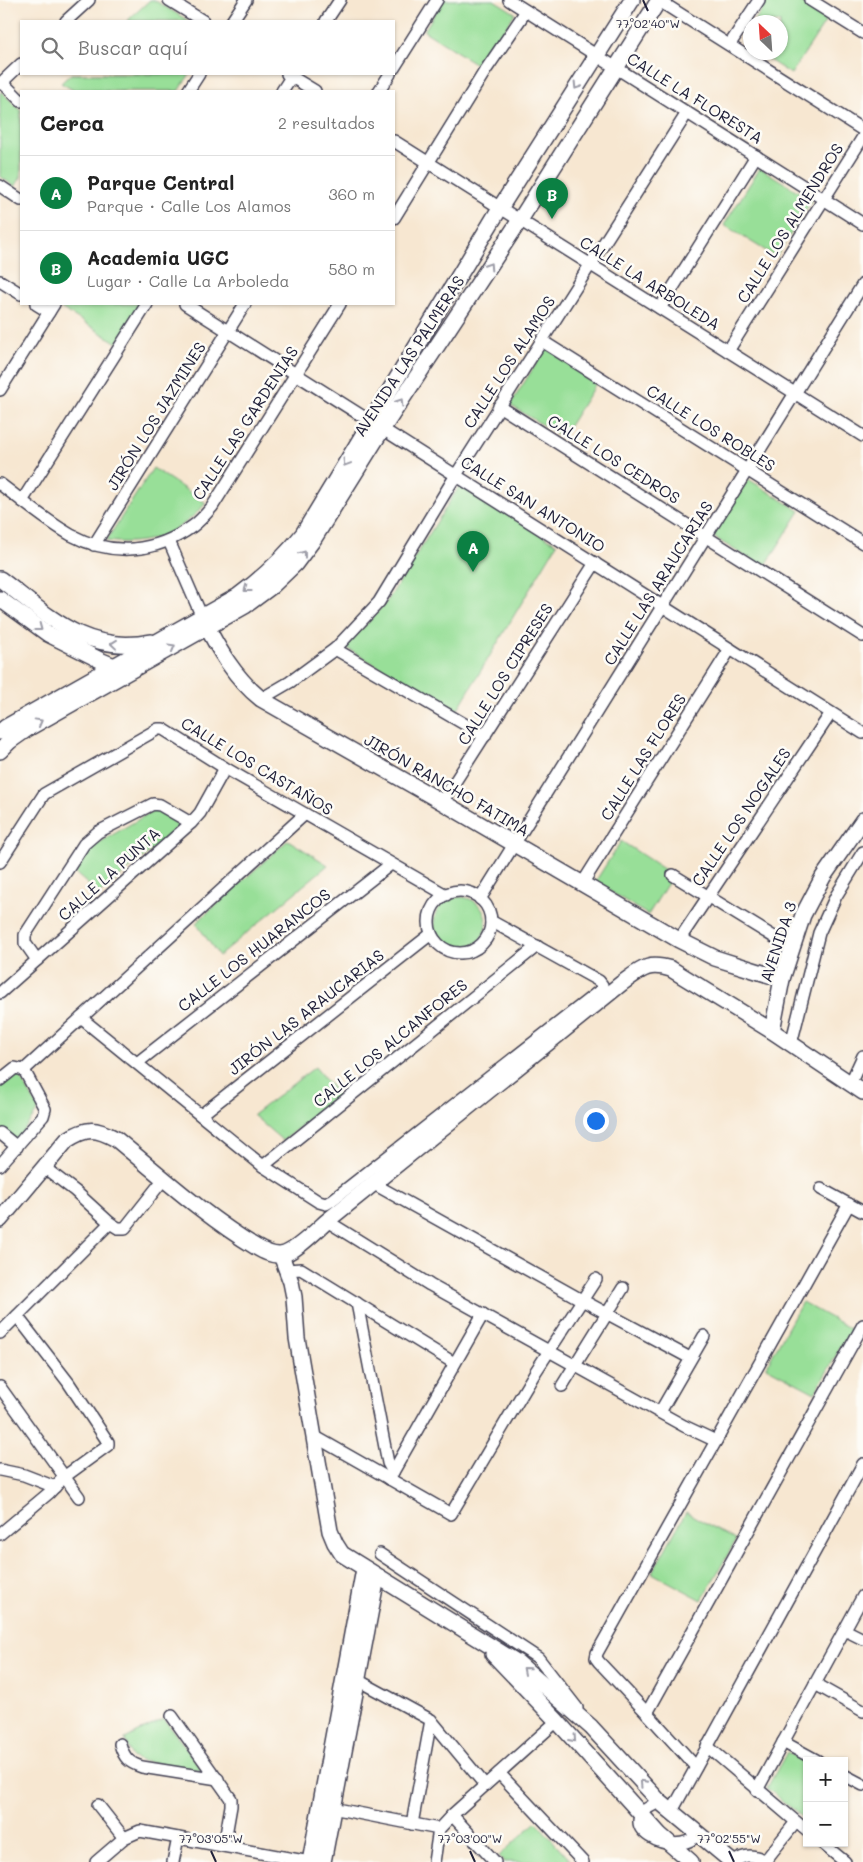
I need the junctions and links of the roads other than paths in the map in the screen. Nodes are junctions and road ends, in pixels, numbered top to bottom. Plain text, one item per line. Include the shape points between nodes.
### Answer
1 (89, 0) edge
2 (169, 0) edge
3 (246, 0) edge
4 (340, 0) edge
5 (437, 0) edge
6 (509, 0) edge
7 (632, 0) edge
8 (658, 0) edge
9 (758, 0) edge
10 (810, 0) edge
11 (526, 11) junction
12 (67, 20) edge
13 (201, 20) edge
14 (233, 20) edge
15 (327, 20) edge
16 (863, 33) edge
17 (730, 44) junction
18 (597, 55) junction
19 (20, 65) edge
20 (395, 66) edge
21 (616, 68) junction
22 (198, 75) edge
23 (291, 75) edge
24 (389, 75) edge
25 (1, 83) edge
26 (189, 90) edge
27 (283, 90) edge
28 (314, 90) edge
29 (380, 90) edge
30 (20, 100) edge
31 (687, 113) junction
32 (863, 130) edge
33 (863, 137) edge
34 (395, 142) edge
35 (756, 156) junction
36 (428, 162) junction
37 (0, 186) edge
38 (20, 199) edge
39 (824, 199) junction
40 (500, 208) junction
41 (395, 216) edge
42 (520, 220) junction
43 (863, 224) edge
44 (590, 264) junction
45 (0, 281) edge
46 (863, 284) edge
47 (20, 293) edge
48 (146, 305) edge
49 (187, 305) edge
50 (244, 305) edge
51 (339, 305) edge
52 (52, 308) edge
53 (660, 308) junction
54 (228, 331) junction
55 (542, 341) junction
56 (728, 351) junction
57 (296, 374) junction
58 (3, 377) edge
59 (0, 390) edge
60 (795, 393) junction
61 (499, 406) junction
62 (377, 425) junction
63 (863, 436) edge
64 (748, 470) junction
65 (456, 475) junction
66 (0, 484) edge
67 (22, 501) junction
68 (706, 537) junction
69 (169, 541) junction
70 (863, 543) edge
71 (94, 545) junction
72 (595, 563) junction
73 (0, 579) edge
74 (0, 599) edge
75 (663, 606) junction
76 (204, 622) junction
77 (863, 636) edge
78 (162, 639) junction
79 (335, 649) junction
80 (730, 649) junction
81 (114, 666) junction
82 (130, 671) junction
83 (261, 699) junction
84 (831, 713) junction
85 (7, 732) edge
86 (863, 733) edge
87 (485, 736) junction
88 (0, 751) edge
89 (225, 768) junction
90 (442, 802) junction
91 (305, 814) junction
92 (863, 820) edge
93 (191, 823) junction
94 (515, 844) junction
95 (863, 852) edge
96 (0, 862) edge
97 (391, 864) junction
98 (673, 875) dead end
99 (582, 884) junction
100 (446, 895) junction
101 (708, 896) junction
102 (480, 899) junction
103 (491, 921) junction
104 (431, 934) junction
105 (679, 940) junction
106 (537, 946) junction
107 (792, 948) junction
108 (37, 960) junction
109 (782, 979) junction
110 (0, 993) edge
111 (81, 1018) junction
112 (772, 1031) junction
113 (791, 1044) junction
114 (863, 1056) edge
115 (137, 1063) junction
116 (24, 1070) junction
117 (0, 1080) edge
118 (857, 1088) edge
119 (201, 1115) junction
120 (0, 1133) edge
121 (16, 1147) junction
122 (0, 1165) edge
123 (263, 1166) junction
124 (45, 1168) junction
125 (374, 1184) junction
126 (159, 1185) dead end
127 (821, 1189) dead end
128 (849, 1204) junction
129 (863, 1212) edge
130 (0, 1220) edge
131 (327, 1221) junction
132 (110, 1223) junction
133 (281, 1255) junction
134 (287, 1270) junction
135 (596, 1278) dead end
136 (622, 1288) dead end
137 (582, 1300) junction
138 (358, 1303) junction
139 (482, 1314) junction
140 (607, 1314) junction
141 (17, 1316) junction
142 (863, 1325) edge
143 (0, 1333) edge
144 (704, 1336) dead end
145 (549, 1350) junction
146 (690, 1358) junction
147 (454, 1364) junction
148 (575, 1365) junction
149 (0, 1386) edge
150 (562, 1386) dead end
151 (660, 1412) junction
152 (314, 1436) junction
153 (716, 1441) junction
154 (863, 1464) edge
155 (0, 1470) edge
156 (391, 1475) junction
157 (64, 1477) junction
158 (858, 1484) edge
159 (55, 1486) junction
160 (79, 1497) dead end
161 (0, 1533) edge
162 (380, 1554) dead end
163 (371, 1573) junction
164 (863, 1596) edge
165 (845, 1630) junction
166 (863, 1639) edge
167 (479, 1640) junction
168 (351, 1677) junction
169 (815, 1684) junction
170 (863, 1711) edge
171 (648, 1713) junction
172 (172, 1716) dead end
173 (431, 1720) junction
174 (557, 1721) junction
175 (591, 1727) junction
176 (783, 1742) junction
177 (120, 1744) dead end
178 (707, 1746) junction
179 (811, 1757) edge
180 (696, 1766) junction
181 (499, 1772) junction
182 (848, 1777) edge
183 (218, 1779) junction
184 (485, 1785) junction
185 (863, 1785) edge
186 (757, 1790) junction
187 (98, 1804) dead end
188 (666, 1806) junction
189 (326, 1807) junction
190 (452, 1815) junction
191 (643, 1816) junction
192 (796, 1822) junction
193 (412, 1824) junction
194 (803, 1828) edge
195 (439, 1829) junction
196 (698, 1834) junction
197 (124, 1838) junction
198 (178, 1838) junction
199 (224, 1846) junction
200 (827, 1847) edge
201 (647, 1849) dead end
202 (681, 1859) edge
203 (96, 1862) edge
204 (173, 1862) edge
205 (310, 1862) edge
206 (323, 1862) edge
207 (434, 1862) edge
208 (495, 1862) edge
209 (583, 1862) edge
210 (733, 1862) edge
211 (766, 1862) edge
212 (845, 1862) edge

1 - 12 street
2 - 13 street
3 - 14 street
4 - 15 street
5 - 20 street
6 - 11 street, CALLE LA FLORESTA
7 - 18 street, AVENIDA LAS PALMERAS
8 - 17 street
8 - 21 street, AVENIDA LAS PALMERAS
9 - 17 street
10 - 16 street
11 - 18 street, CALLE LA FLORESTA
11 - 36 street
17 - 32 street
18 - 21 street, CALLE LA FLORESTA
18 -> 40 street, AVENIDA LAS PALMERAS
19 - 25 street
21 - 31 street, CALLE LA FLORESTA
21 - 42 street, AVENIDA LAS PALMERAS
22 - 26 street
23 - 27 street
23 - 28 street
24 - 29 street
25 - 30 street
31 - 35 street, CALLE LA FLORESTA
31 - 44 street, CALLE LOS ALAMOS
33 - 39 street, CALLE LOS ALMENDROS
34 - 36 street, CALLE LA ARBOLEDA
35 - 39 street, CALLE LA FLORESTA
35 - 53 street
36 - 40 street, CALLE LA ARBOLEDA
36 - 41 street
37 - 38 street
39 - 43 street, CALLE LA FLORESTA
39 - 56 street, CALLE LOS ALMENDROS
40 - 42 street, CALLE LA ARBOLEDA
40 - 62 street, AVENIDA LAS PALMERAS
42 - 44 street, CALLE LA ARBOLEDA
62 -> 42 street, AVENIDA LAS PALMERAS
44 - 53 street, CALLE LA ARBOLEDA
44 - 55 street, CALLE LOS ALAMOS
45 - 47 street
46 - 60 street, CALLE LAS ARAUCARIAS
48 - 67 street
49 - 54 street, CALLE SAN ANTONIO
50 - 54 street, JIRÓN LOS JAZMINES
51 - 57 street, CALLE LAS GARDENIAS
52 - 58 street
53 - 56 street, CALLE LA ARBOLEDA
54 - 57 street, CALLE SAN ANTONIO
54 - 71 street, JIRÓN LOS JAZMINES
55 - 61 street, CALLE LOS ALAMOS
55 - 64 street, CALLE LOS ROBLES
56 - 60 street, CALLE LA ARBOLEDA
57 - 62 street, CALLE SAN ANTONIO
57 - 69 street, CALLE LAS GARDENIAS via 212,508 195,525
58 - 59 street
60 - 63 street, CALLE LA ARBOLEDA
60 - 64 street, CALLE LAS ARAUCARIAS
61 - 65 street, CALLE LOS ALAMOS
61 - 68 street, CALLE LOS CEDROS
62 - 65 street, CALLE SAN ANTONIO
62 - 76 street, AVENIDA LAS PALMERAS via 313,540 295,564 245,606
64 - 68 street, CALLE LAS ARAUCARIAS
64 - 70 street, CALLE LOS ROBLES
65 - 72 street, CALLE SAN ANTONIO
65 - 79 street, CALLE LOS ALAMOS via 379,602
66 - 67 street, CALLE LAS GARDENIAS
67 - 71 street, CALLE LAS GARDENIAS via 71,535
68 - 75 street, CALLE LAS ARAUCARIAS
68 - 77 street, CALLE LOS CEDROS
69 - 71 street, CALLE LAS GARDENIAS via 145,548 119,550
69 - 76 street, JIRÓN RANCHO FATIMA
72 - 75 street, CALLE SAN ANTONIO
72 - 87 street, CALLE LOS CIPRESES
78 -> 73 street via 123,645 86,638 64,627
74 -> 81 street via 48,634
75 - 80 street, CALLE SAN ANTONIO
75 - 94 street, CALLE LAS ARAUCARIAS
76 - 78 street, AVENIDA LAS PALMERAS
82 -> 76 street, AVENIDA LAS PALMERAS
76 - 83 street, JIRÓN RANCHO FATIMA via 234,672
78 - 81 street, AVENIDA LAS PALMERAS
79 - 83 street, CALLE LOS ALAMOS
79 - 87 street
80 - 84 street, CALLE SAN ANTONIO
80 - 99 street, CALLE LAS FLORES
81 - 82 street
81 - 85 street, AVENIDA LAS PALMERAS
85 -> 82 street, AVENIDA LAS PALMERAS via 27,729
83 - 90 street, JIRÓN RANCHO FATIMA
84 - 86 street, CALLE SAN ANTONIO
84 - 101 street, CALLE LOS NOGALES
85 - 88 street
87 - 90 street, CALLE LOS CIPRESES
89 - 91 street, CALLE LOS CASTAÑOS
89 - 93 street, CALLE LA PUNTA
89 - 96 street, CALLE LOS CASTAÑOS via 163,729 158,729 44,794
90 - 94 street, JIRÓN RANCHO FATIMA
91 - 97 street, CALLE LOS CASTAÑOS
91 - 111 street
92 - 107 street, AVENIDA 3 via 823,878 803,915
93 - 108 street, CALLE LA PUNTA
93 - 108 street via 153,804 98,832 84,844 25,935 25,943
94 - 99 street, JIRÓN RANCHO FATIMA
94 - 102 street, CALLE LAS ARAUCARIAS
95 - 113 street via 836,896 819,934
97 - 100 street, CALLE LOS CASTAÑOS
97 - 115 street, CALLE LOS HUARANCOS
98 - 101 street
99 - 105 street, JIRÓN RANCHO FATIMA
100 - 102 street via 466,892
100 - 104 street via 432,910
101 - 105 street, CALLE LOS NOGALES
101 - 107 street
102 - 103 street
103 - 104 street via 485,940 468,952 448,951
103 - 106 street
104 - 119 street, JIRÓN LAS ARAUCARIAS
105 - 109 street, JIRÓN RANCHO FATIMA via 715,958
106 - 123 street, CALLE LOS ALCANFORES
106 - 123 street via 599,981 602,989 326,1204
107 - 109 street, AVENIDA 3
108 - 110 street, CALLE LA PUNTA
109 - 112 street, AVENIDA 3
111 - 115 street
111 - 116 street
112 - 113 street
112 - 125 street via 671,969 656,965 640,970
113 - 118 street
114 - 118 street
115 - 119 street
116 - 117 street via 15,1068
116 - 121 street via 45,1109 43,1116
119 - 123 street
120 - 121 street
121 - 122 street
124 - 130 street
124 - 132 street
124 - 133 street via 67,1140 88,1131 102,1131 256,1248
125 - 131 street
125 - 137 street
126 - 132 street via 125,1228
127 - 128 street
128 - 129 street
128 - 153 street
131 - 133 street
131 - 139 street
132 - 141 street
133 - 134 street
134 - 138 street via 301,1269
134 - 152 street via 294,1297 297,1338
135 - 137 street
136 - 140 street
137 - 140 street
137 - 145 street
138 - 147 street
138 - 156 street
139 - 145 street
139 - 147 street
140 - 146 street
140 - 148 street
141 - 143 street
141 - 157 street via 68,1382 108,1442 105,1449
142 - 171 street
144 - 146 street
145 - 148 street
145 - 156 street via 451,1514
146 - 151 street
147 - 156 street
148 - 150 street
148 - 151 street
149 - 157 street
151 - 153 street
152 - 156 street
152 - 163 street via 330,1531 342,1554
153 - 171 street via 597,1652 599,1662
154 - 158 street
155 - 159 street
157 - 159 street
157 - 160 street
158 - 178 street
159 - 161 street
162 - 175 street via 538,1658
163 - 167 street
163 - 168 street
164 - 165 street
165 - 166 street
165 - 169 street
167 - 174 street
175 -> 167 street via 518,1663
168 - 173 street
168 - 189 street
169 - 170 street
169 - 176 street
171 - 180 street
172 - 183 street
173 - 184 street
173 - 193 street
174 - 181 street
174 -> 191 street
188 -> 175 street
176 - 179 street
176 - 186 street
177 - 183 street via 123,1756 142,1768
178 - 180 street
178 - 186 street
180 - 188 street
181 - 184 street
181 - 209 street
182 - 185 street
183 - 199 street via 231,1799
184 - 190 street
186 - 192 street
187 - 197 street
188 - 191 street via 647,1810
188 - 196 street
189 - 193 street
189 - 205 street
189 - 206 street
190 - 195 street
190 - 208 street
191 - 201 street via 640,1836
191 - 202 street
192 - 194 street
192 - 211 street
193 - 195 street
195 - 207 street
196 - 202 street
196 - 210 street
197 - 198 street via 140,1831
197 - 203 street
198 - 199 street
198 - 204 street
199 - 205 street
200 - 212 street
210 - 211 street via 751,1856

